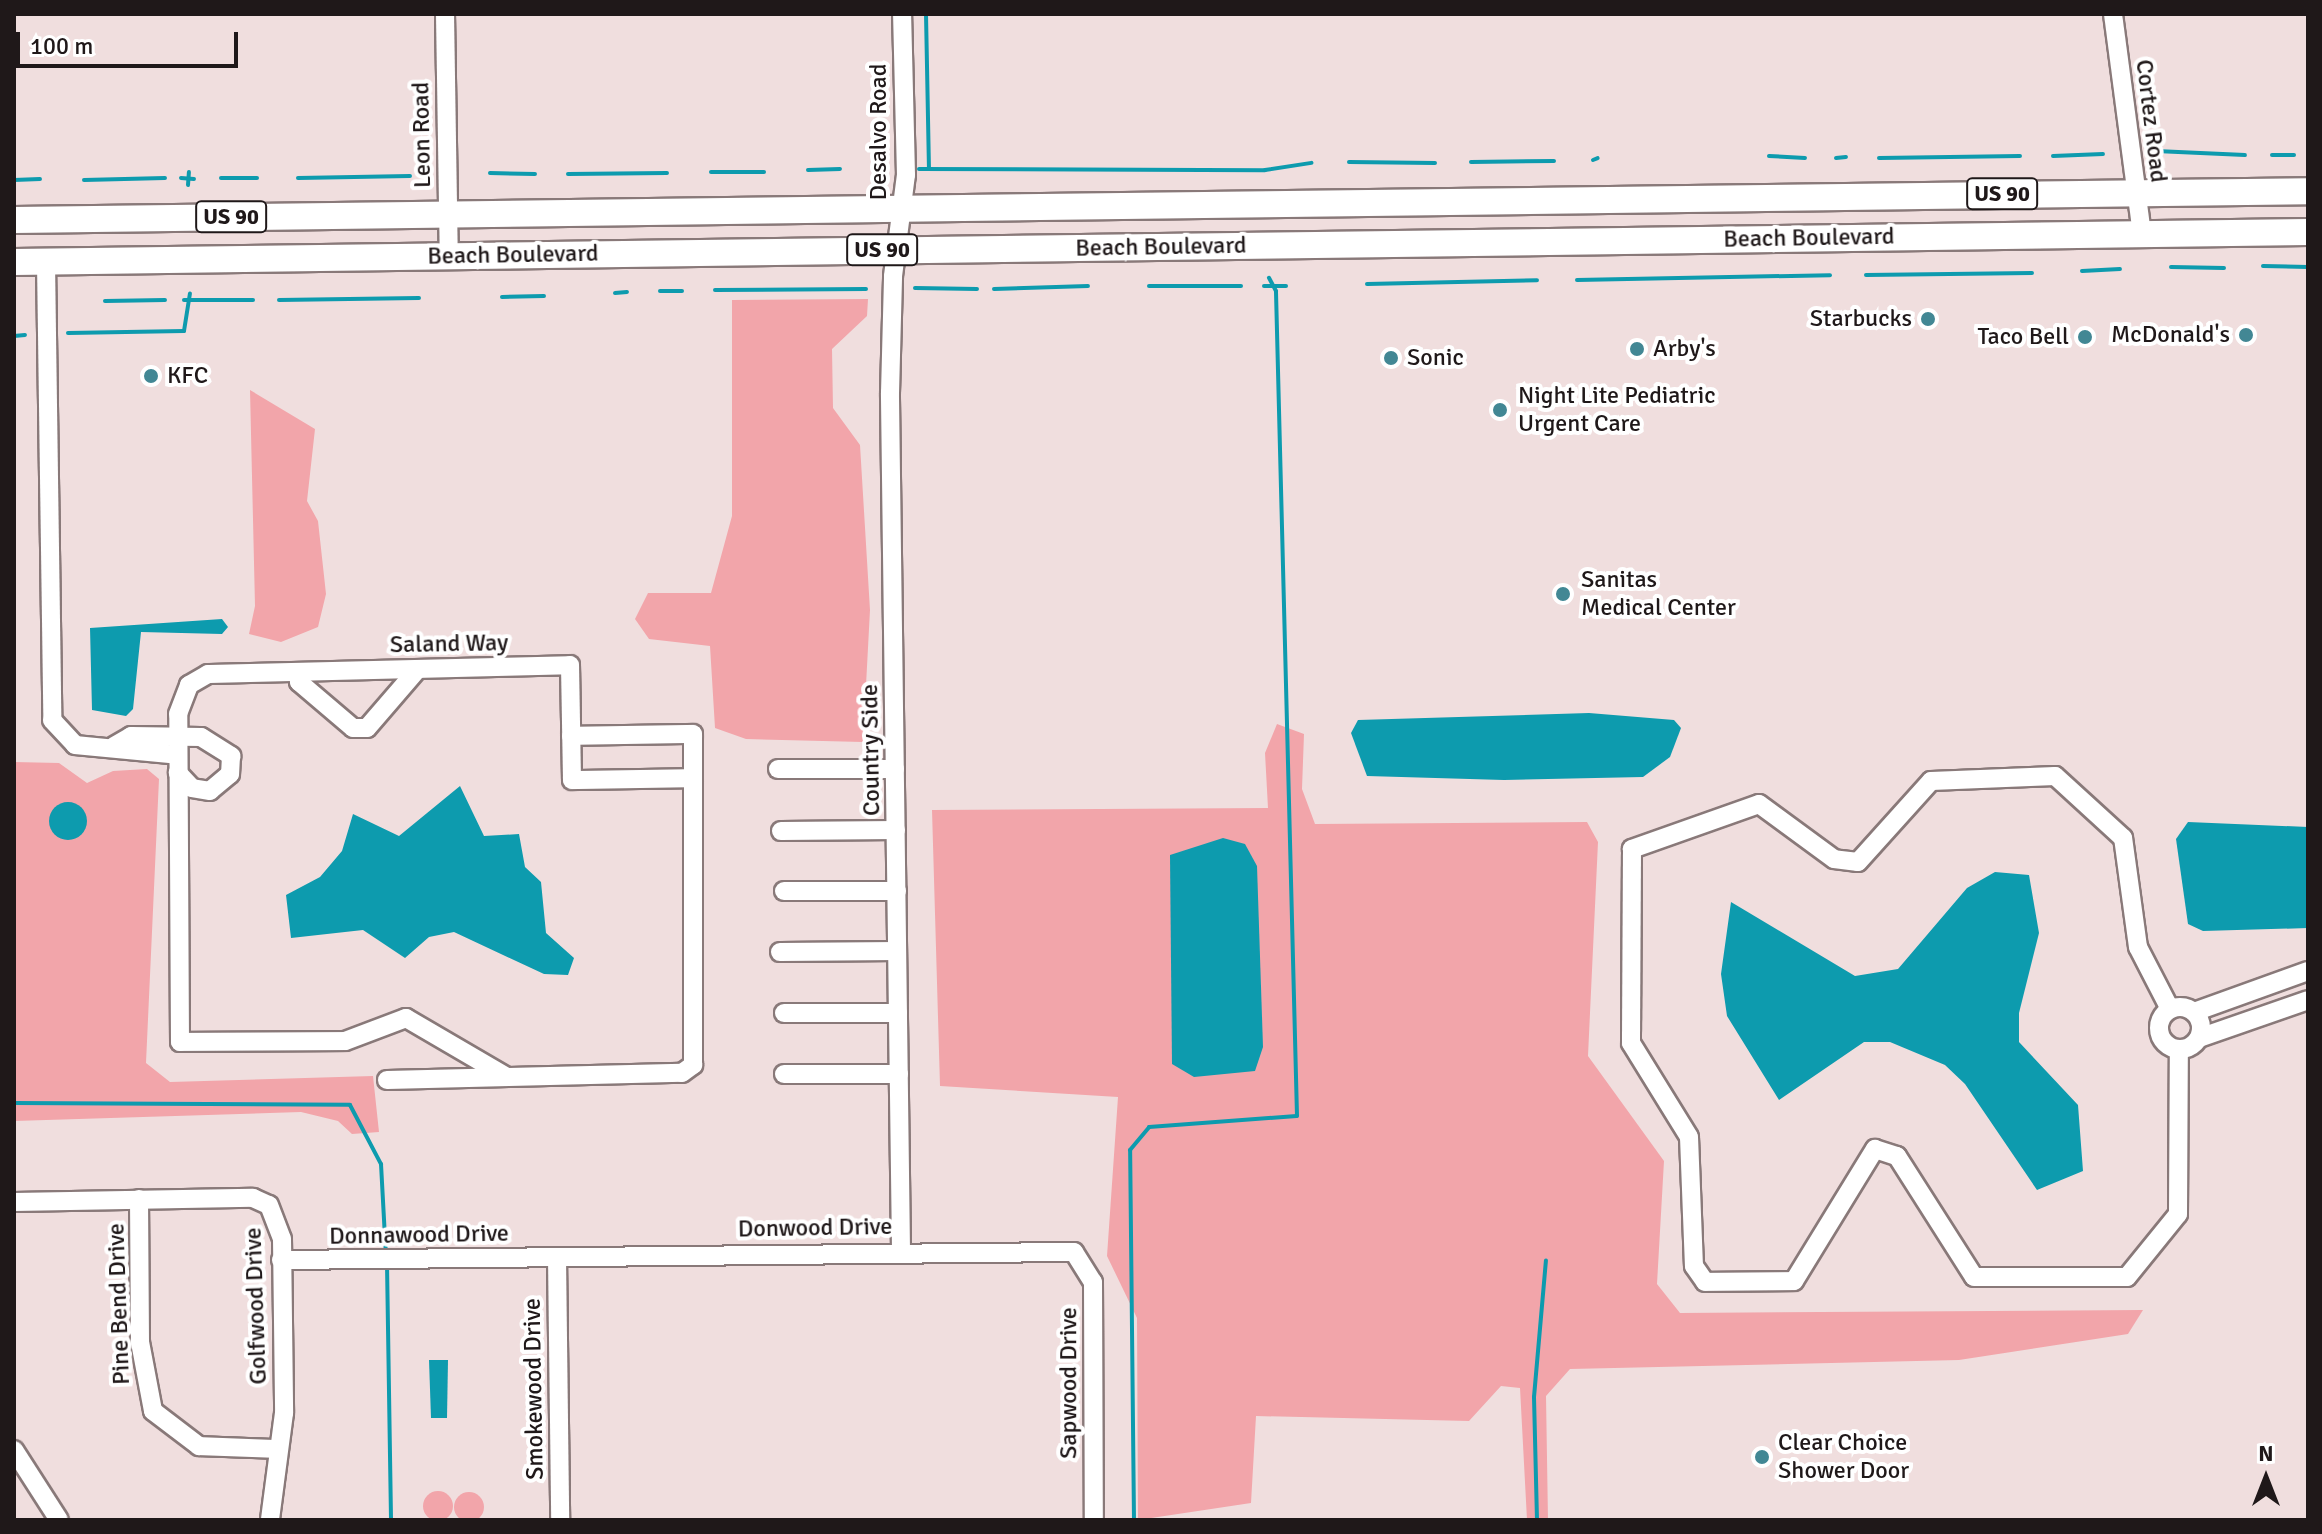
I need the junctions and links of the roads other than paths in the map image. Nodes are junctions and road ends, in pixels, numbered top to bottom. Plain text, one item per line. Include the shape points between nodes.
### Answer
1 (445, 14) edge
2 (902, 14) edge
3 (2113, 14) edge
4 (2308, 191) edge
5 (2136, 193) junction
6 (1562, 200) junction
7 (903, 209) junction
8 (447, 214) junction
9 (14, 220) edge
10 (2308, 232) edge
11 (2142, 234) junction
12 (1557, 242) junction
13 (897, 250) junction
14 (449, 256) junction
15 (14, 262) edge
16 (46, 262) junction
17 (418, 669) junction
18 (298, 672) junction
19 (571, 736) junction
20 (178, 755) junction
21 (778, 769) dead end
22 (895, 769) junction
23 (693, 778) junction
24 (896, 830) junction
25 (781, 831) dead end
26 (784, 891) dead end
27 (897, 891) junction
28 (897, 951) junction
29 (780, 952) dead end
30 (2308, 971) edge
31 (2308, 1000) edge
32 (2170, 1009) junction
33 (2194, 1012) junction
34 (784, 1013) dead end
35 (898, 1013) junction
36 (2199, 1038) junction
37 (2179, 1049) junction
38 (784, 1074) dead end
39 (899, 1074) junction
40 (507, 1077) junction
41 (387, 1080) dead end
42 (139, 1199) junction
43 (14, 1202) edge
44 (901, 1250) junction
45 (1074, 1252) joint
46 (557, 1257) junction
47 (281, 1260) junction
48 (278, 1449) junction
49 (14, 1450) edge
50 (59, 1520) edge
51 (270, 1520) edge
52 (560, 1520) edge
53 (1094, 1520) edge

1 - 8 street, Leon Road
2 - 7 street, Desalvo Road
3 - 5 street, Cortez Road
4 - 5 highway, US 90
5 - 6 highway, US 90
5 - 11 street, Cortez Road
6 - 7 highway, US 90
6 - 12 highway
7 - 8 highway, US 90
7 - 13 street, Desalvo Road
8 - 9 highway, US 90
8 - 14 street, Leon Road
10 - 11 highway, Beach Boulevard / US 90
11 - 12 highway, Beach Boulevard / US 90
12 - 13 highway, Beach Boulevard / US 90
13 - 14 highway, Beach Boulevard / US 90
13 - 22 street, Country Side via 890,393
14 - 16 highway, Beach Boulevard / US 90
15 - 16 highway, Beach Boulevard / US 90
16 - 20 street via 52,720 75,745 114,746 131,755
17 - 18 street, Saland Way
17 - 18 street via 367,728 353,728 299,682
17 - 19 street, Saland Way via 570,665
18 - 20 street, Saland Way via 196,678 182,697
19 - 23 street, Saland Way via 572,780
19 - 23 street via 693,734
20 - 40 street via 180,1042 345,1041 406,1018
21 - 22 street
22 - 24 street, Country Side
23 - 40 street via 693,1065 682,1073
24 - 25 street
24 - 27 street, Country Side
26 - 27 street
27 - 28 street, Country Side
28 - 29 street
28 - 35 street, Country Side
30 - 33 street
31 - 36 street
32 - 33 street
32 - 37 street via 2159,1033
32 - 37 street via 2138,947 2123,838 2055,776 1931,781 1858,862 1834,859 1759,804 1632,849 1631,1043 1689,1137 1694,1266 1705,1282 1794,1281 1875,1149 1897,1156 1974,1277 2127,1277 2178,1214
33 - 36 street
34 - 35 street
35 - 39 street, Country Side
36 - 37 street
38 - 39 street
39 - 44 street, Country Side
40 - 41 street
42 - 43 street, Golfwood Drive
42 - 47 street, Golfwood Drive via 253,1198 278,1218
42 - 48 street, Pine Bend Drive via 140,1342 153,1411 199,1446
44 - 45 street, Donwood Drive
44 - 46 street, Donwood Drive
45 - 53 street, Sapwood Drive via 1093,1282
46 - 47 street, Donnawood Drive
46 - 52 street, Smokewood Drive
47 - 48 street, Golfwood Drive
48 - 51 street, Golfwood Drive
49 - 50 street

